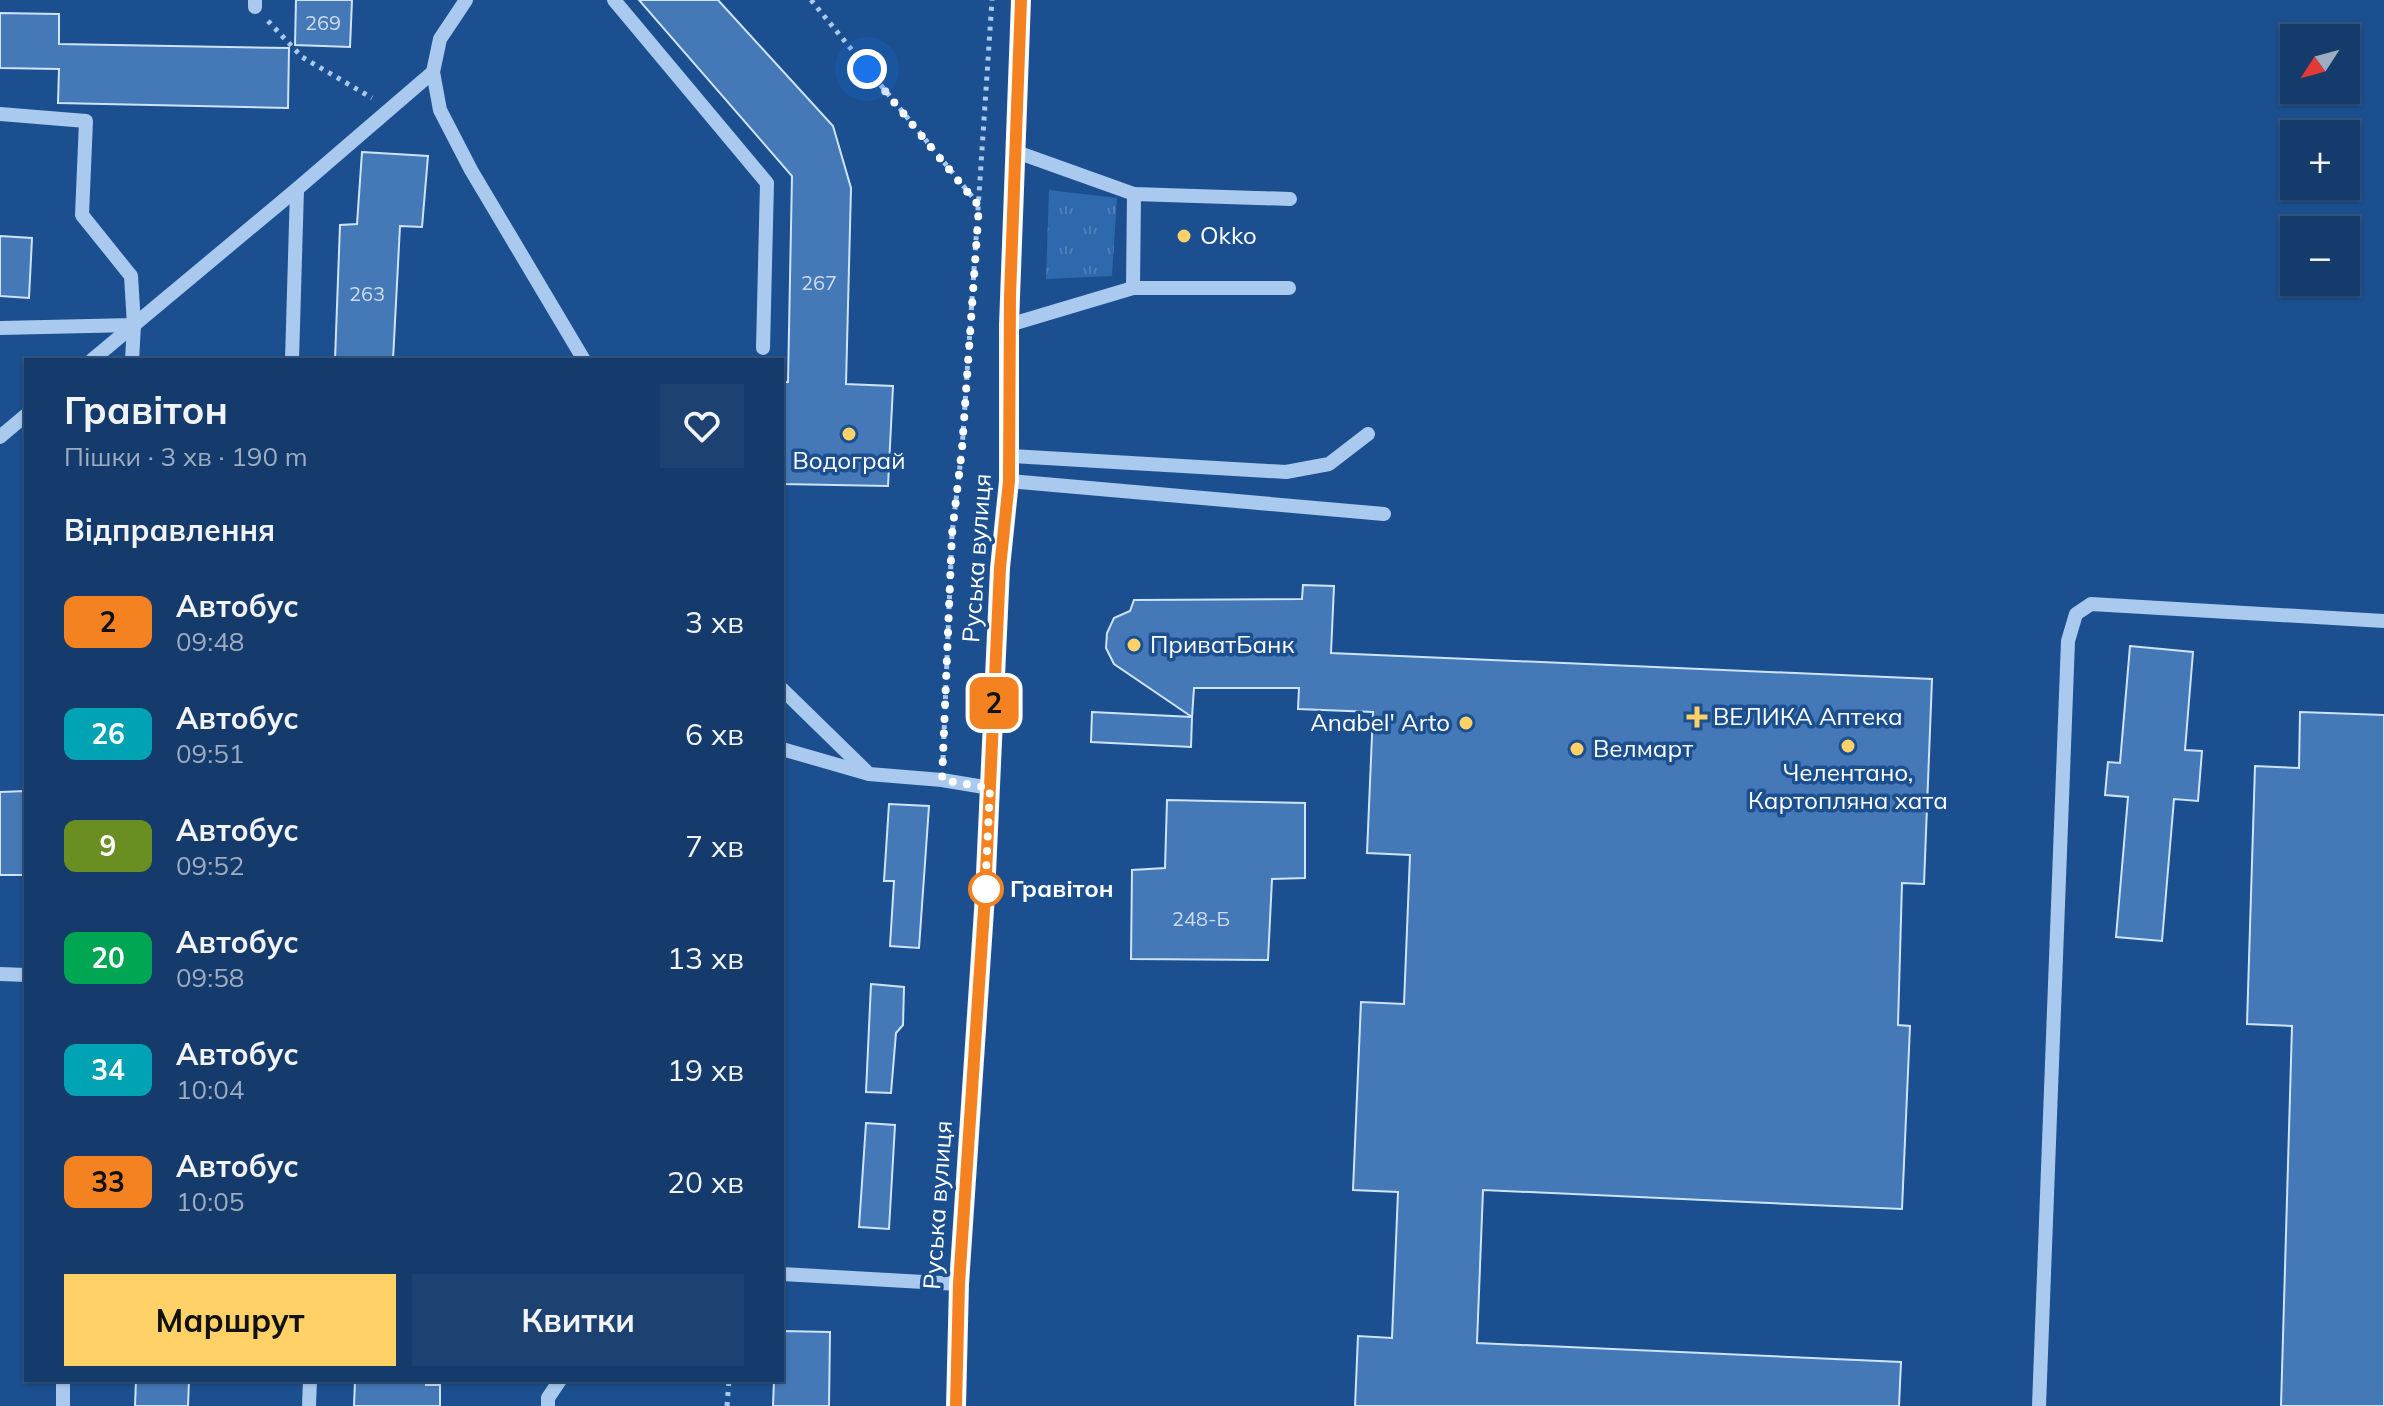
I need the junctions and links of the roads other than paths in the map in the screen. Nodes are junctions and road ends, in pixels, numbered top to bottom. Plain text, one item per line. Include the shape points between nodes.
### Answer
1 (466, 0) edge
2 (614, 0) edge
3 (1021, 0) edge
4 (433, 72) junction
5 (0, 114) edge
6 (1014, 151) junction
7 (297, 189) junction
8 (1134, 194) junction
9 (1290, 199) dead end
10 (1133, 288) junction
11 (1289, 288) dead end
12 (134, 325) junction
13 (1009, 325) junction
14 (0, 328) edge
15 (763, 348) dead end
16 (94, 358) edge
17 (132, 358) edge
18 (292, 358) edge
19 (583, 358) edge
20 (24, 417) edge
21 (1368, 434) dead end
22 (0, 437) edge
23 (1010, 456) junction
24 (1009, 481) junction
25 (1384, 514) dead end
26 (2384, 621) edge
27 (784, 693) edge
28 (784, 750) edge
29 (869, 774) junction
30 (990, 788) junction
31 (0, 974) edge
32 (24, 975) edge
33 (784, 1274) edge
34 (959, 1284) junction
35 (63, 1382) edge
36 (310, 1382) edge
37 (559, 1382) edge
38 (63, 1406) edge
39 (309, 1406) edge
40 (548, 1406) edge
41 (956, 1406) edge
42 (2039, 1406) edge

1 - 4 lane via 440,39
2 - 15 lane via 767,183
3 - 6 main road, Руська вулиця
4 - 7 lane
4 - 19 lane via 440,110 452,134
5 - 12 lane via 86,121 82,215 131,276
6 - 8 lane
6 - 13 main road, Руська вулиця
7 - 12 lane
7 - 18 lane
8 - 9 lane
8 - 10 lane
10 - 11 lane
10 - 13 lane
12 - 14 lane
12 - 16 lane
12 - 17 lane
13 - 23 main road, Руська вулиця
20 - 22 lane
21 - 23 lane via 1329,464 1286,472
23 - 24 main road, Руська вулиця
24 - 25 lane
24 - 30 main road, Руська вулиця
26 - 42 lane via 2091,604 2076,614 2068,641
27 - 29 lane
28 - 29 lane
29 - 30 lane
30 - 34 main road, Руська вулиця
31 - 32 lane
33 - 34 lane
34 - 41 main road, Руська вулиця
35 - 38 lane
36 - 39 lane
37 - 40 lane

